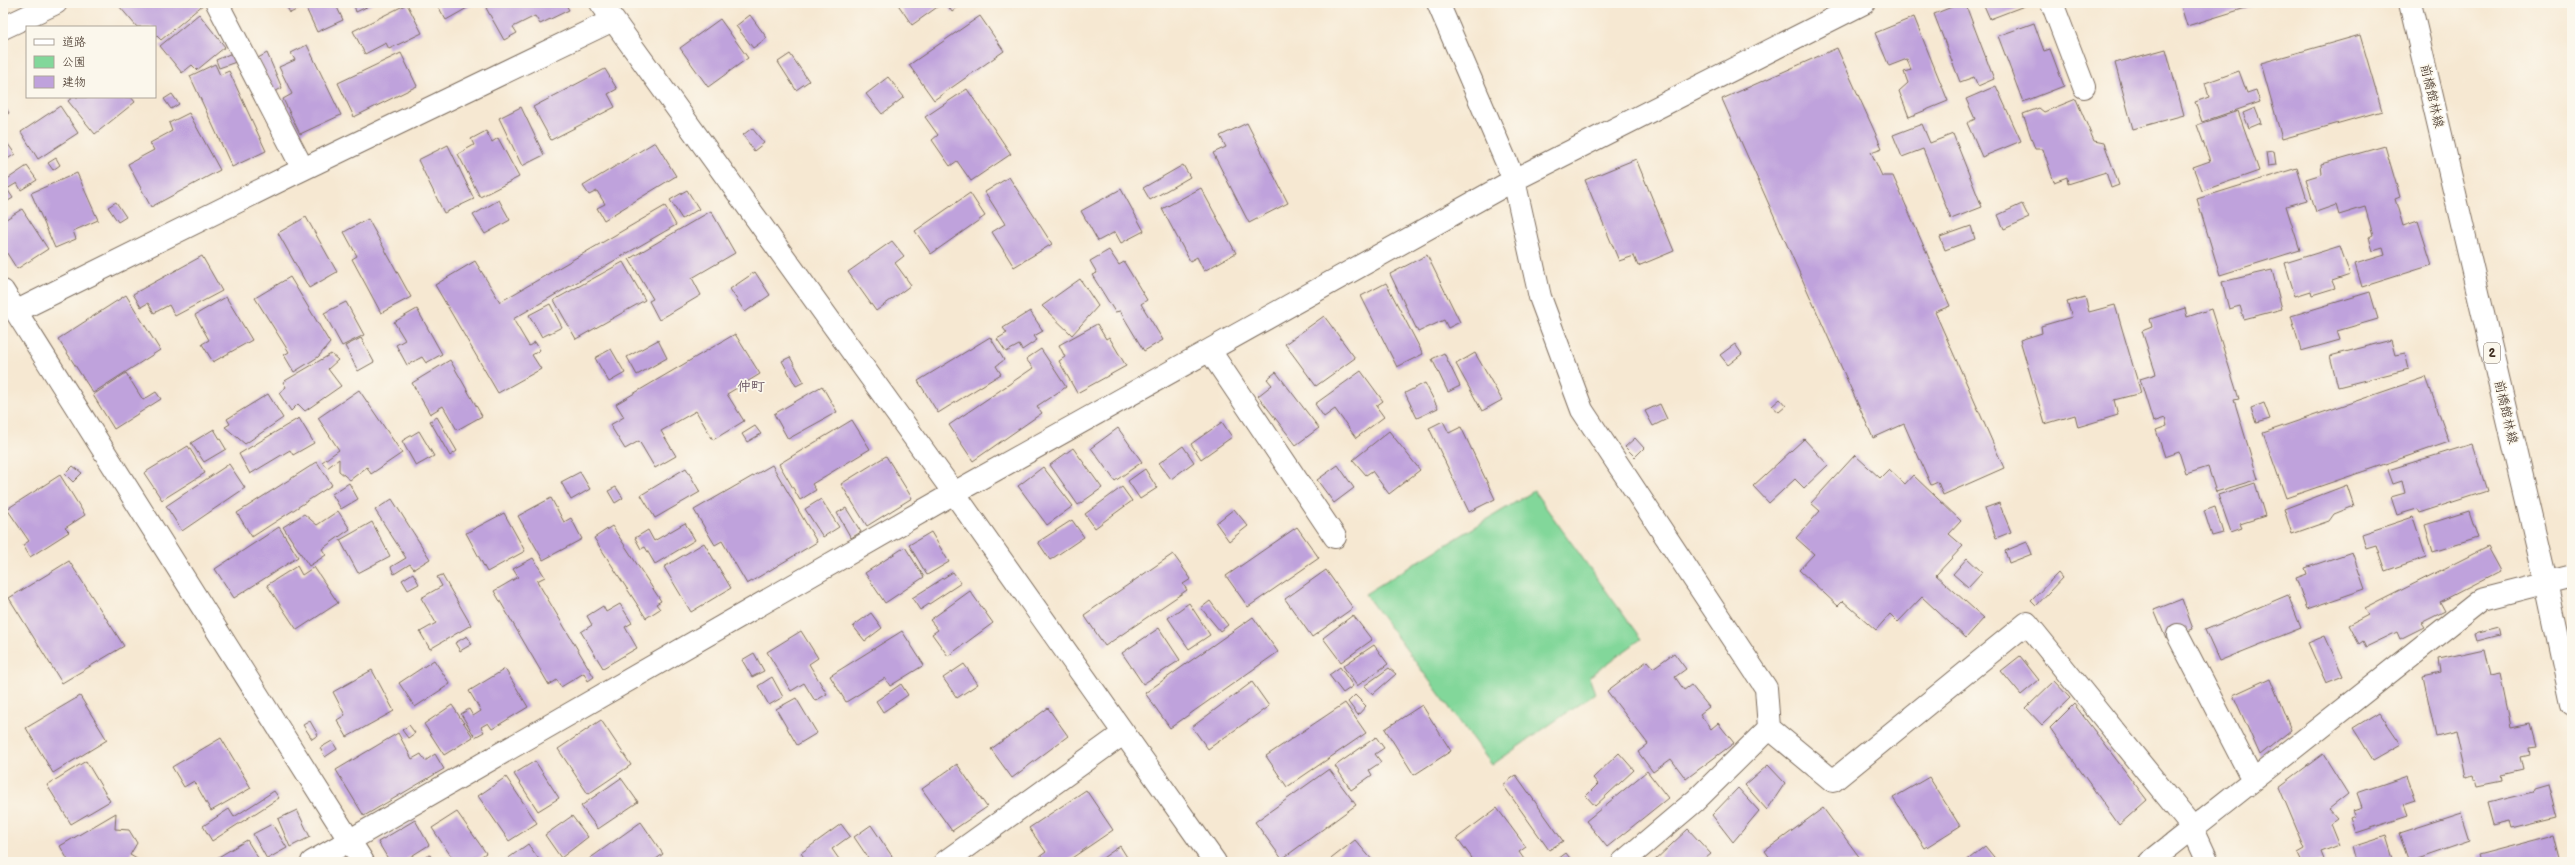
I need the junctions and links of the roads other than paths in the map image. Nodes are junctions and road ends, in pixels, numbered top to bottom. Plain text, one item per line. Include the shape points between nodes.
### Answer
1 (56, 3) edge
2 (217, 3) edge
3 (1438, 3) edge
4 (1864, 3) edge
5 (2052, 3) edge
6 (2410, 3) edge
7 (1840, 9) edge
8 (607, 12) edge
9 (3, 28) edge
10 (2084, 87) dead end
11 (302, 169) junction
12 (1514, 180) junction
13 (3, 291) edge
14 (17, 311) junction
15 (1210, 351) junction
16 (954, 493) junction
17 (1335, 537) dead end
18 (2572, 576) edge
19 (2546, 582) junction
20 (2178, 635) dead end
21 (2572, 704) edge
22 (1769, 728) junction
23 (1124, 733) junction
24 (2253, 780) junction
25 (2192, 827) junction
26 (350, 842) junction
27 (312, 862) edge
28 (363, 862) edge
29 (945, 862) edge
30 (1215, 862) edge
31 (1623, 862) edge
32 (2150, 862) edge
33 (2208, 862) edge

1 - 9 street
2 - 11 street
3 - 12 street
4 - 7 street
5 - 10 street
6 - 19 street, 前橋館林線 / 2
7 - 12 street
8 - 11 street
8 - 16 street
11 - 14 street
12 - 15 street
12 - 22 street via 1540,297 1582,410 1766,688
13 - 14 street
14 - 26 street
15 - 16 street
15 - 17 street
16 - 23 street
16 - 26 street
18 - 19 street
19 - 21 street, 前橋館林線 / 2
19 - 24 street via 2482,599
20 - 24 street
22 - 25 street via 1833,781 2027,623
22 - 31 street via 1695,801
23 - 29 street
23 - 30 street
24 - 25 street
25 - 32 street
25 - 33 street
26 - 27 street
26 - 28 street

